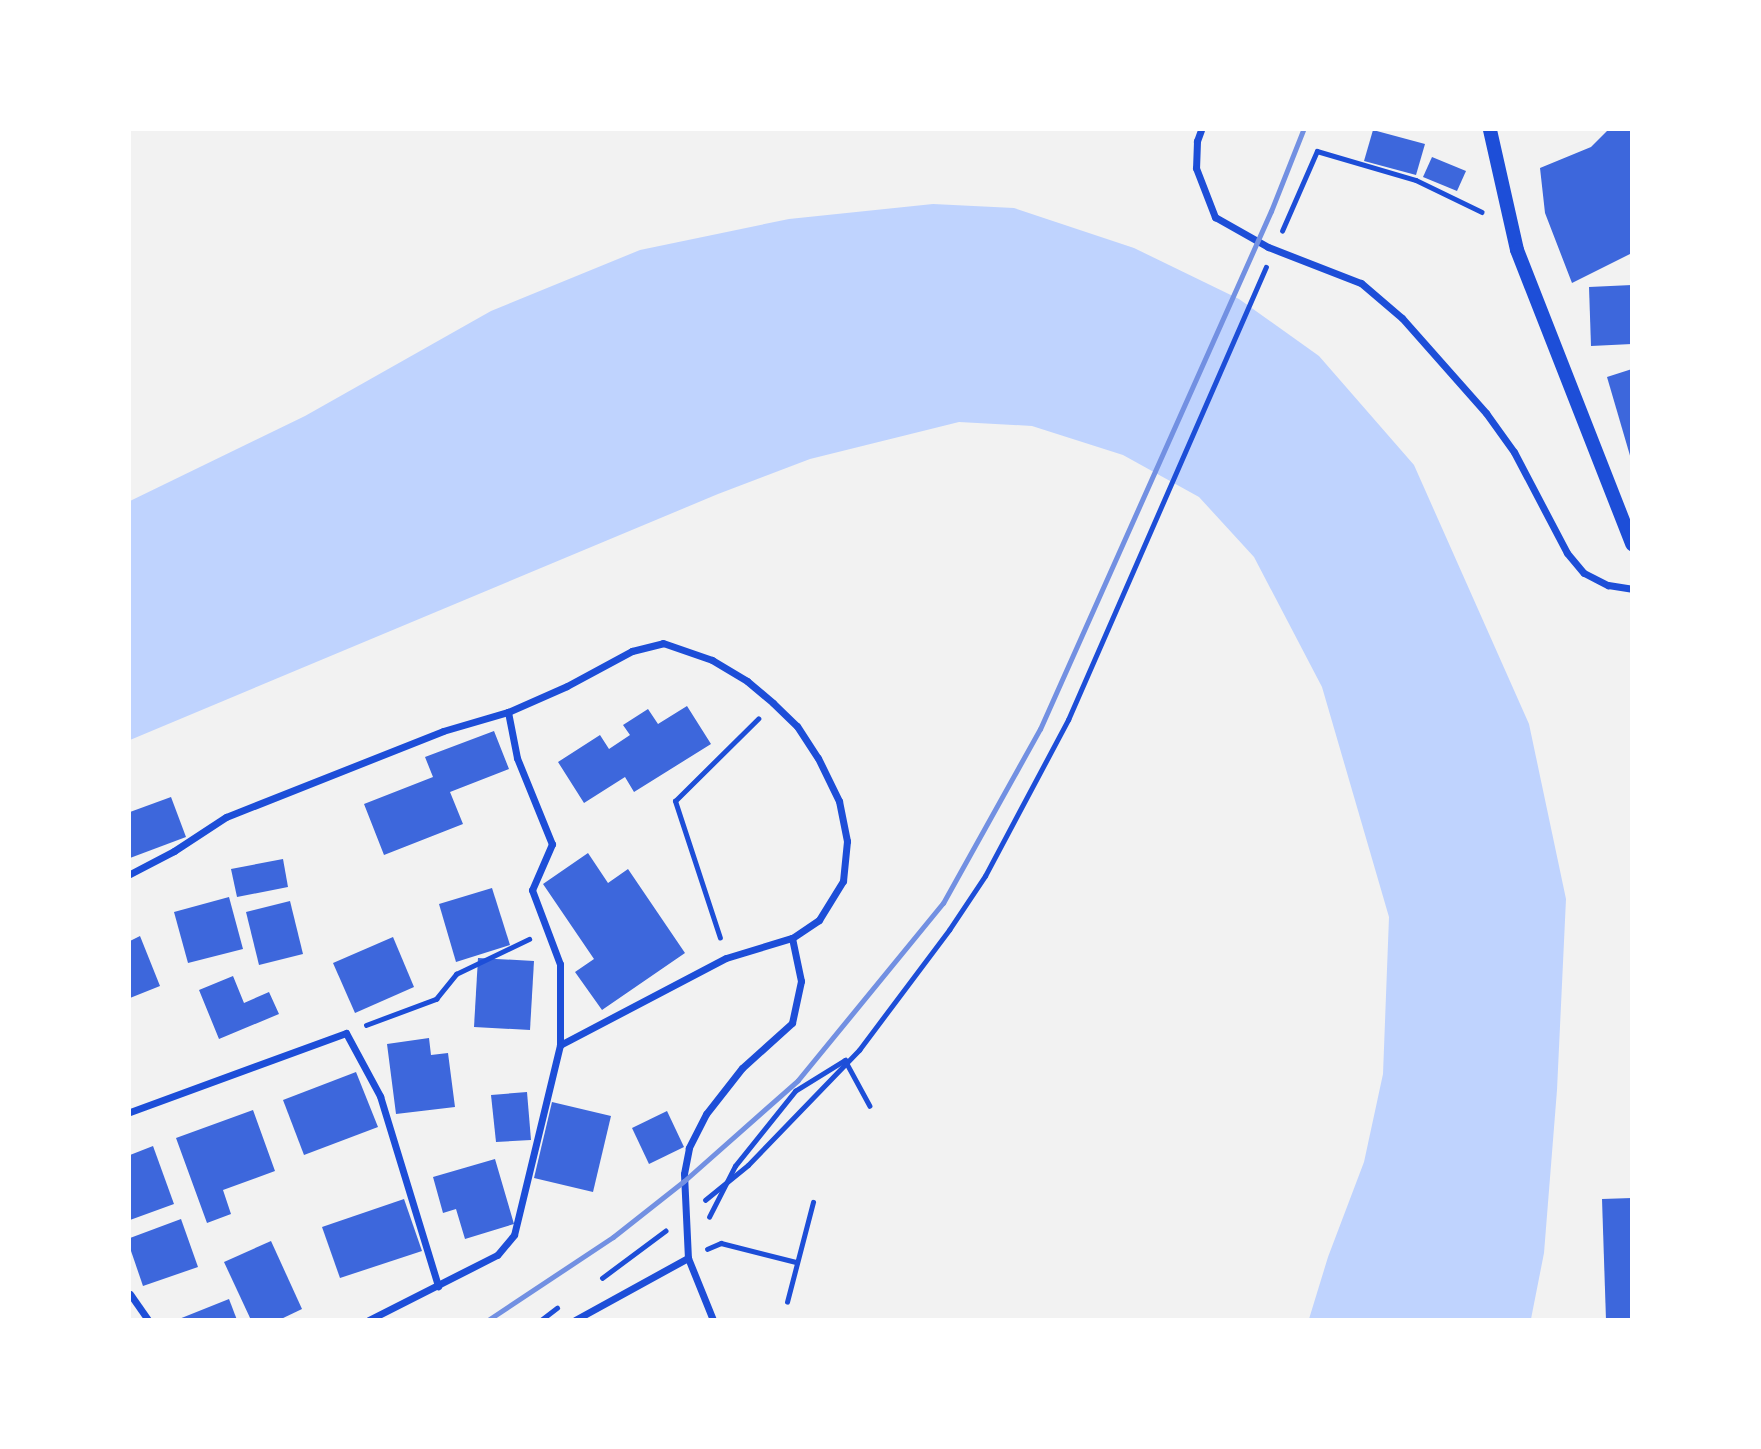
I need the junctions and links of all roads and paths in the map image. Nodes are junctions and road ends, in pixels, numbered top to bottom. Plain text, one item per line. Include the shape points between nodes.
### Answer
1 (1201, 130) edge
2 (1490, 130) edge
3 (1511, 227) junction
4 (1282, 233) dead end
5 (1270, 257) dead end
6 (1632, 544) edge
7 (1632, 589) edge
8 (773, 703) junction
9 (508, 712) junction
10 (130, 874) edge
11 (547, 931) junction
12 (792, 937) junction
13 (726, 958) junction
14 (346, 1033) junction
15 (560, 1045) junction
16 (870, 1106) dead end
17 (130, 1112) edge
18 (813, 1202) dead end
19 (700, 1204) dead end
20 (671, 1227) dead end
21 (688, 1258) junction
22 (796, 1262) junction
23 (600, 1280) dead end
24 (438, 1286) junction
25 (130, 1294) edge
26 (567, 1301) dead end
27 (787, 1302) dead end
28 (148, 1320) edge
29 (369, 1320) edge
30 (541, 1320) edge
31 (575, 1320) edge
32 (713, 1320) edge

1 - 7 street via 1196,168 1215,216 1268,247 1361,283 1402,318 1486,413 1514,452 1567,553 1584,573 1608,585
2 - 3 main road
3 - 4 path via 1416,180 1317,151
3 - 6 main road
5 - 19 path via 1068,720 985,876 859,1050 748,1165
8 - 9 street via 712,660 663,643 632,652
8 - 12 street via 797,726 818,758 839,802 847,841 843,881 819,920
8 - 13 path via 675,801
9 - 10 street via 443,732 226,817
9 - 11 street via 517,758 552,844 532,890
11 - 14 path via 456,974 436,999
11 - 15 street via 560,964
12 - 13 street
12 - 21 street via 801,981 792,1023 742,1068 706,1114 690,1148 684,1174
13 - 15 street
14 - 17 street
14 - 24 street via 380,1096
15 - 24 street via 514,1235 497,1255
16 - 21 path via 845,1060 795,1091 735,1166
18 - 22 path
20 - 23 path
21 - 22 path via 721,1243
21 - 31 street
21 - 32 street
22 - 27 path
24 - 29 street
25 - 28 street
26 - 30 path

